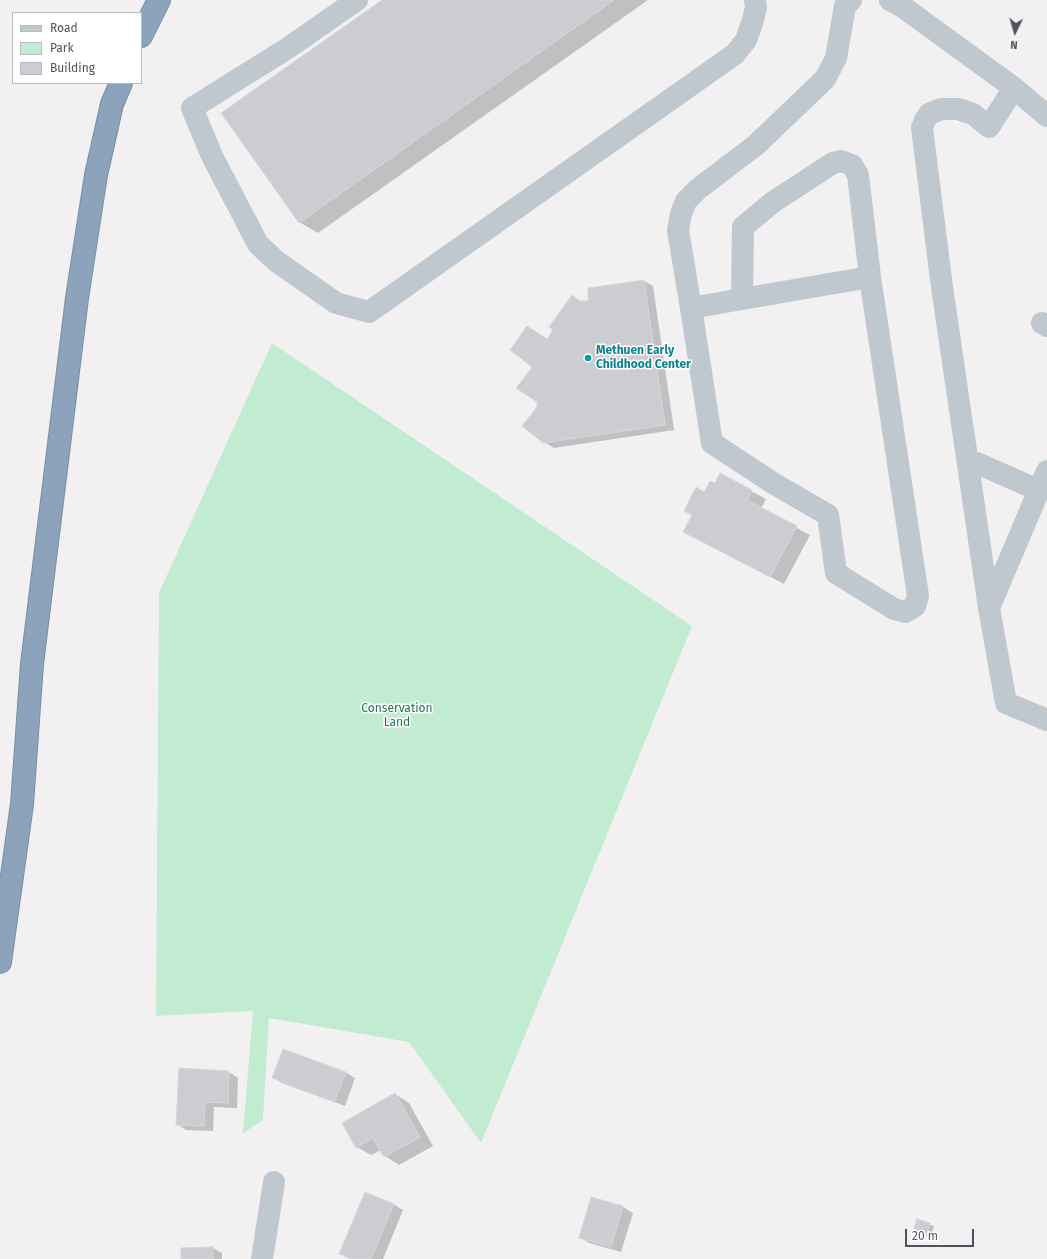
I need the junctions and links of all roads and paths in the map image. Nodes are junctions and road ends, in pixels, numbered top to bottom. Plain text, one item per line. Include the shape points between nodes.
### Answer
1 (159, 0) edge
2 (357, 0) edge
3 (755, 0) edge
4 (890, 0) edge
5 (848, 3) edge
6 (142, 34) edge
7 (120, 84) edge
8 (1014, 88) junction
9 (1047, 116) edge
10 (870, 277) junction
11 (742, 300) junction
12 (691, 308) junction
13 (977, 463) dead end
14 (1043, 480) edge
15 (989, 608) junction
16 (1047, 720) edge
17 (0, 962) edge
18 (274, 1182) dead end
19 (262, 1259) edge

1 - 6 highway
2 - 3 street via 288,48 192,108 212,156 258,244 276,261 336,303 369,312 735,54 746,40 756,8
4 - 8 street
5 - 12 street via 836,58 825,79 756,145 686,201 680,214 678,230
7 - 17 highway via 112,104 96,175 77,298 32,664 22,804
8 - 9 street
8 - 15 street via 989,127 973,114 958,109 941,109 929,114 922,128 942,287
10 - 11 street
10 - 11 street via 858,175 852,165 841,161 773,202 743,227
10 - 12 street via 918,596 915,606 905,612 894,609 836,573 828,515 712,443
11 - 12 street
13 - 14 street
14 - 15 street
15 - 16 street via 1006,703
18 - 19 street

